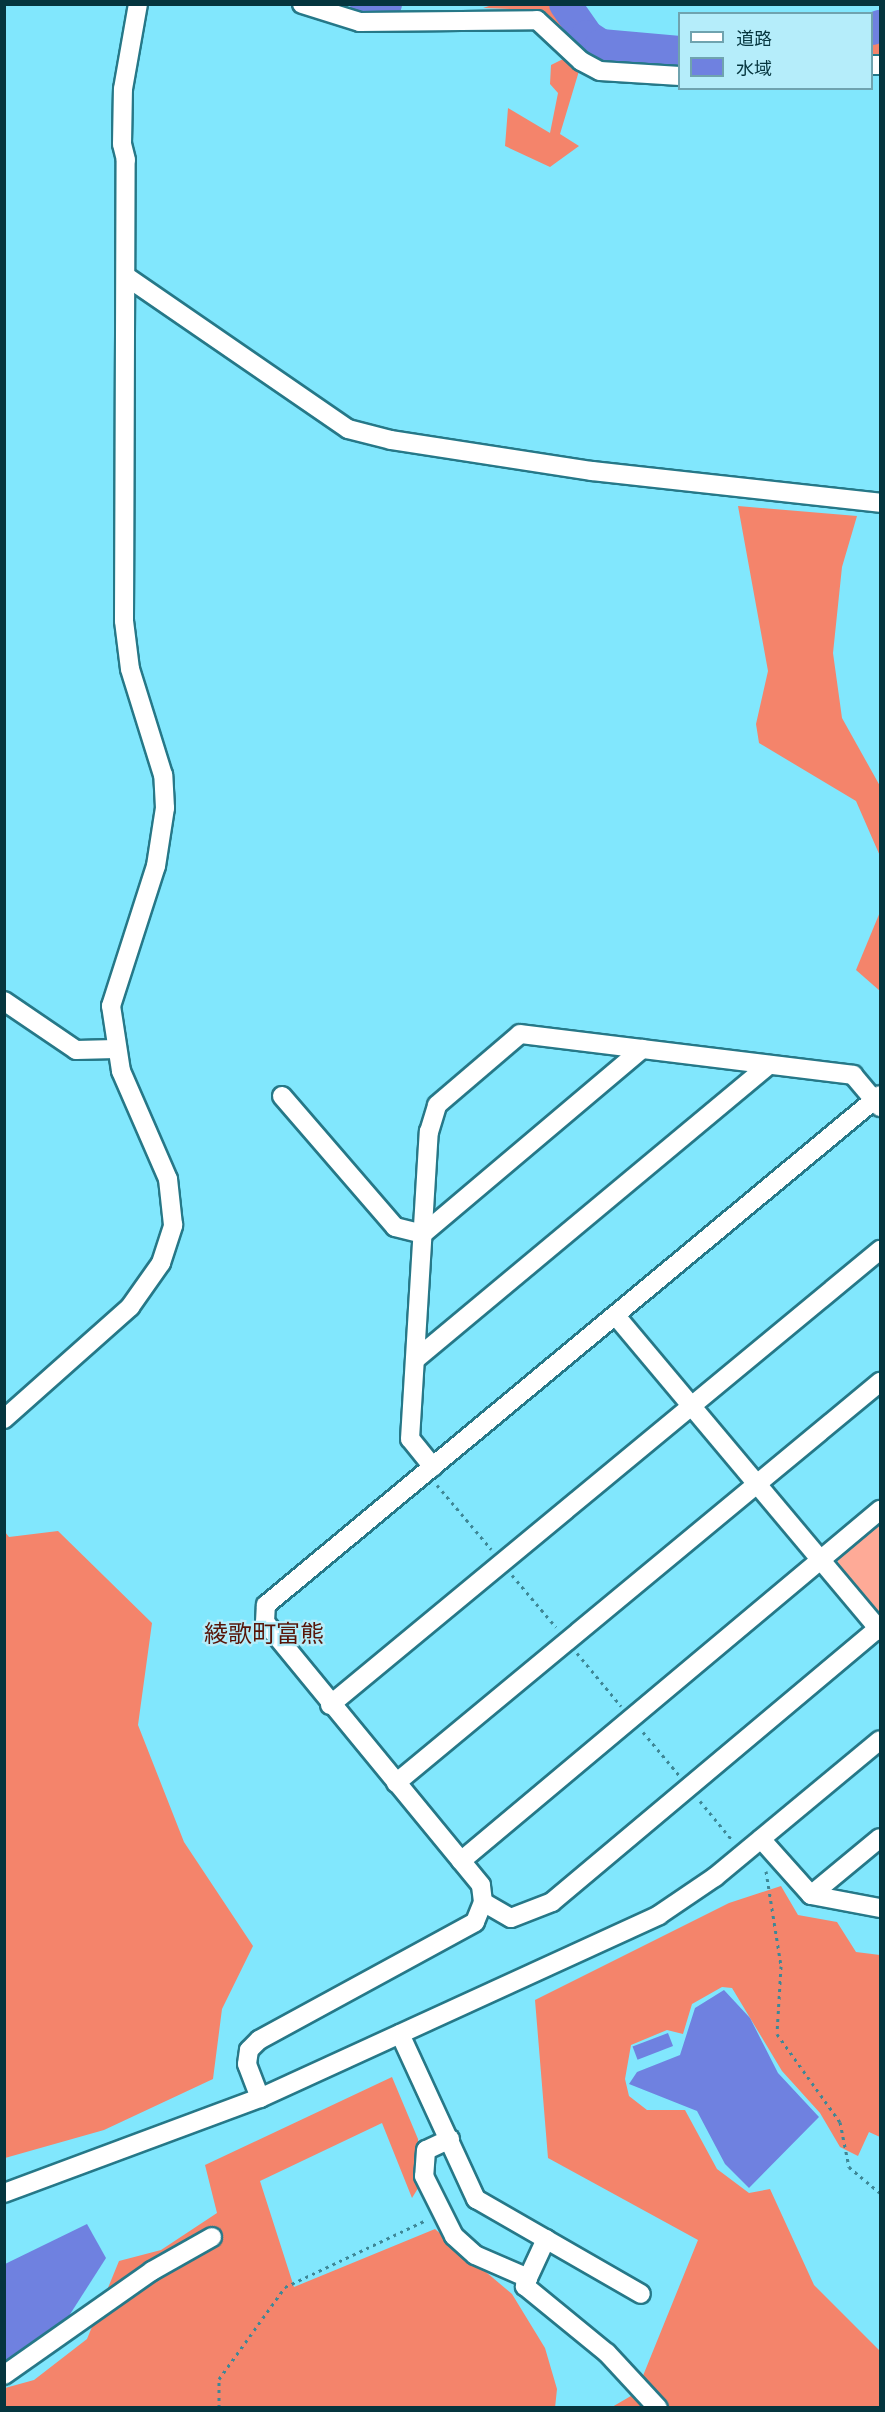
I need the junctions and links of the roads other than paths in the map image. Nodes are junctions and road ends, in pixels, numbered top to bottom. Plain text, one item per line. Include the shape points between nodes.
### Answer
1 (138, 4) edge
2 (302, 4) edge
3 (678, 76) edge
4 (127, 277) junction
5 (880, 502) edge
6 (4, 1001) edge
7 (116, 1049) junction
8 (642, 1049) junction
9 (769, 1065) junction
10 (282, 1096) dead end
11 (878, 1101) edge
12 (423, 1234) junction
13 (880, 1250) edge
14 (616, 1316) junction
15 (416, 1359) junction
16 (880, 1382) edge
17 (693, 1407) junction
18 (4, 1419) edge
19 (430, 1469) junction
20 (757, 1484) junction
21 (880, 1510) edge
22 (821, 1560) junction
23 (879, 1630) edge
24 (330, 1705) junction
25 (880, 1740) edge
26 (396, 1784) junction
27 (880, 1838) edge
28 (753, 1846) junction
29 (461, 1861) junction
30 (811, 1895) junction
31 (483, 1902) junction
32 (880, 1908) edge
33 (400, 2034) junction
34 (261, 2098) junction
35 (450, 2139) junction
36 (4, 2193) edge
37 (212, 2237) dead end
38 (546, 2240) junction
39 (528, 2278) junction
40 (641, 2294) dead end
41 (4, 2375) edge
42 (658, 2408) edge

1 - 4 street via 123,89
2 - 3 street via 360,22 537,20 581,61 600,71
4 - 5 street via 348,429 391,441 592,471
4 - 7 street via 124,621 130,669 165,791 156,866 111,1006
6 - 7 street via 69,1047
7 - 18 street via 173,1195 170,1238 130,1307
8 - 9 street
8 - 12 street
8 - 12 street via 520,1034 437,1105 429,1132
9 - 11 street via 853,1075
9 - 15 street
10 - 12 street via 395,1227
11 - 14 street
12 - 15 street
13 - 17 street
14 - 17 street
14 - 19 street
15 - 19 street via 410,1439
16 - 20 street
17 - 20 street
17 - 24 street
19 - 24 street via 266,1605 265,1622
20 - 22 street
20 - 26 street
21 - 22 street
22 - 23 street
22 - 29 street
23 - 31 street via 552,1902 511,1918
24 - 26 street
25 - 28 street
26 - 29 street
27 - 30 street
28 - 30 street
28 - 33 street via 659,1915
29 - 31 street via 481,1885
30 - 32 street
31 - 34 street via 475,1922 259,2040 249,2050 247,2064
33 - 34 street
33 - 35 street
34 - 36 street
35 - 38 street via 476,2199
35 - 39 street via 426,2150 424,2176 438,2214 475,2255
37 - 41 street via 152,2271
38 - 39 street
38 - 40 street
39 - 42 street via 525,2286 606,2353

